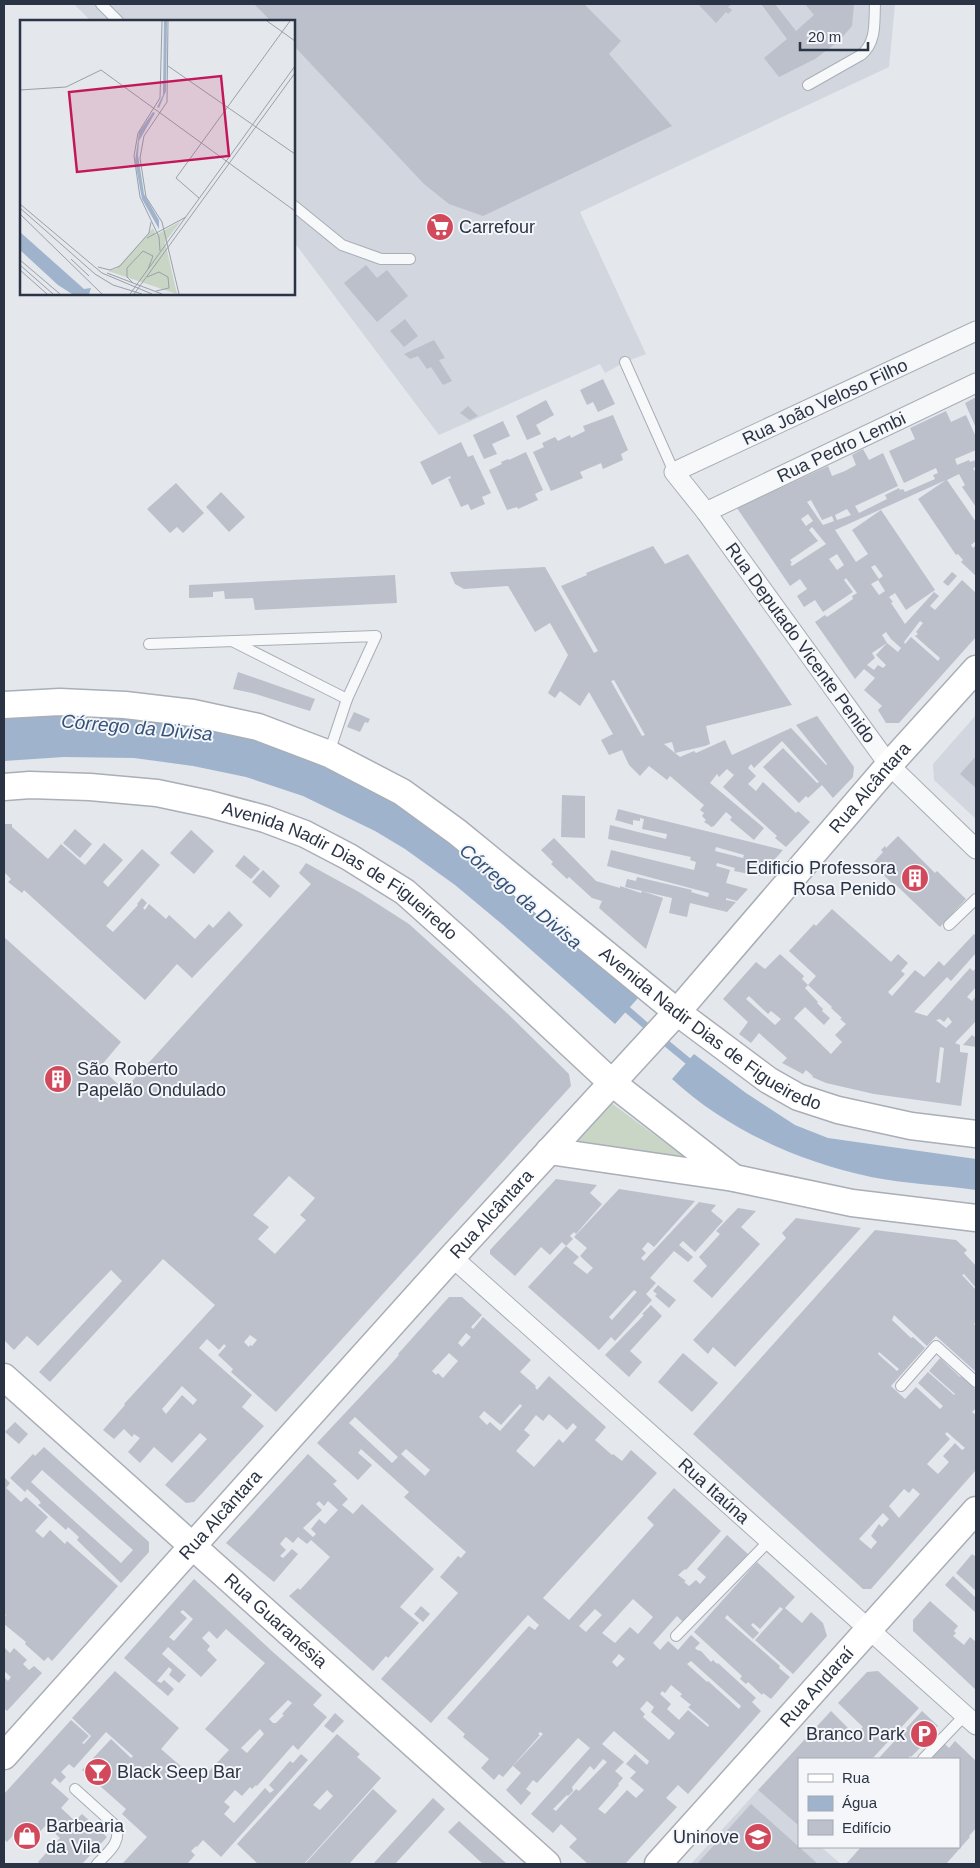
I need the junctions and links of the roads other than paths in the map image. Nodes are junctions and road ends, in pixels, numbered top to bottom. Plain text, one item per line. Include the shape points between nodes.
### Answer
1 (101, 4) edge
2 (875, 4) edge
3 (117, 20) edge
4 (808, 85) dead end
5 (295, 207) edge
6 (410, 259) dead end
7 (976, 331) edge
8 (625, 362) dead end
9 (976, 383) edge
10 (674, 472) junction
11 (706, 512) junction
12 (233, 642) junction
13 (149, 644) dead end
14 (976, 669) edge
15 (347, 699) junction
16 (4, 705) edge
17 (329, 754) junction
18 (890, 765) junction
19 (4, 787) edge
20 (976, 849) edge
21 (976, 899) edge
22 (949, 925) dead end
23 (670, 1019) junction
24 (611, 1082) junction
25 (976, 1134) edge
26 (549, 1151) junction
27 (734, 1178) junction
28 (976, 1218) edge
29 (452, 1257) junction
30 (4, 1377) edge
31 (976, 1382) edge
32 (901, 1386) dead end
33 (976, 1510) edge
34 (770, 1540) junction
35 (192, 1546) junction
36 (868, 1629) junction
37 (676, 1636) dead end
38 (971, 1720) edge
39 (4, 1756) edge
40 (924, 1758) edge
41 (75, 1789) dead end
42 (97, 1864) edge
43 (546, 1864) edge
44 (658, 1864) edge

1 - 3 lane
2 - 4 lane via 874,36 867,50
5 - 6 lane via 342,245 381,259
7 - 10 street, Rua João Veloso Filho
8 - 10 lane
9 - 11 street, Rua Pedro Lembi
10 - 11 street, Rua Deputado Vicente Penido
11 - 18 street, Rua Deputado Vicente Penido
12 - 13 lane
12 - 15 lane
12 - 15 lane via 376,636
14 - 18 street, Rua Alcântara
15 - 17 lane
16 - 17 street, Avenida Nadir Dias de Figueiredo via 60,702 192,713 258,728
17 - 23 street, Avenida Nadir Dias de Figueiredo via 402,792 457,832
18 - 20 street, Rua Deputado Vicente Penido
18 - 23 street, Rua Alcântara
19 - 24 street, Avenida Nadir Dias de Figueiredo via 90,786 157,793 256,816 305,834 404,892
21 - 22 lane
23 - 24 street, Rua Alcântara
23 - 25 street, Avenida Nadir Dias de Figueiredo via 798,1097 838,1110 911,1126
24 - 26 street, Rua Alcântara
24 - 27 street, Avenida Nadir Dias de Figueiredo
26 - 27 street, Avenida Nadir Dias de Figueiredo
26 - 29 street, Rua Alcântara
27 - 28 street, Avenida Nadir Dias de Figueiredo via 852,1203
29 - 34 street, Rua Itaúna
29 - 35 street, Rua Alcântara
30 - 35 street, Rua Guaranésia
31 - 32 lane via 936,1346
33 - 36 street, Rua Andaraí
34 - 36 street, Rua Itaúna
34 - 37 lane
35 - 39 street, Rua Alcântara
35 - 43 street, Rua Guaranésia
36 - 38 street, Rua Itaúna
36 - 44 street, Rua Andaraí
38 - 40 lane
41 - 42 lane via 118,1830 116,1844

